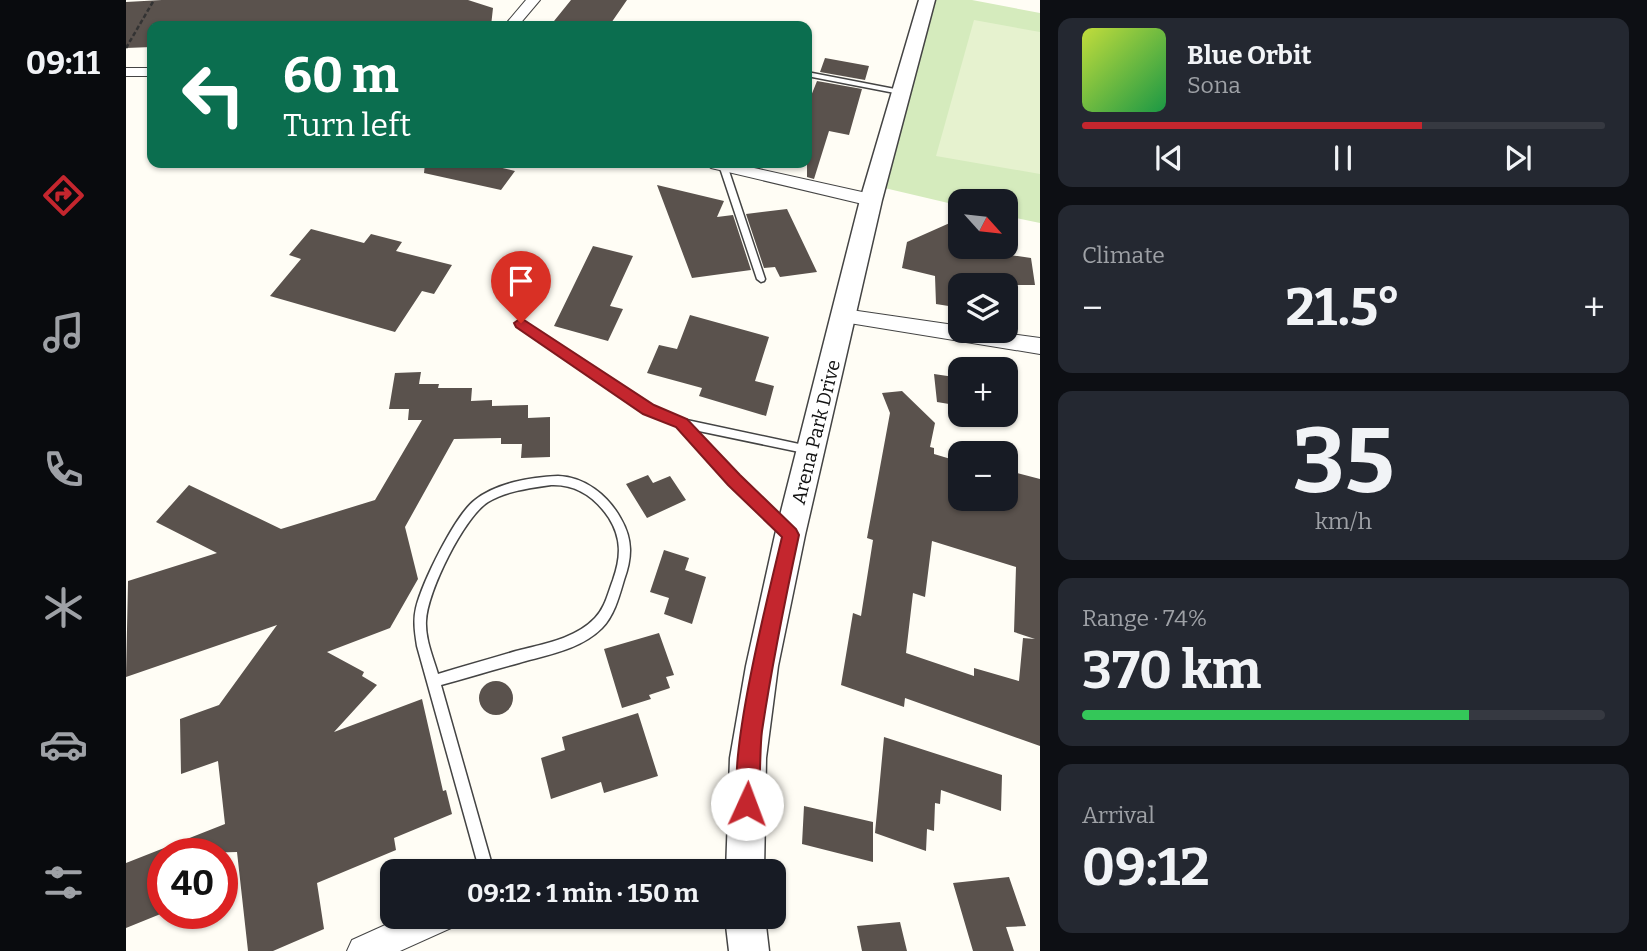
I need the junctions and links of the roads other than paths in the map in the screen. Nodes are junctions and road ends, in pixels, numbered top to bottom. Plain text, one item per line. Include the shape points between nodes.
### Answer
1 (533, 0) edge
2 (927, 0) edge
3 (516, 21) edge
4 (126, 72) edge
5 (147, 72) edge
6 (812, 75) edge
7 (900, 92) junction
8 (719, 168) edge
9 (734, 168) edge
10 (871, 200) junction
11 (761, 279) dead end
12 (844, 316) junction
13 (521, 323) dead end
14 (1040, 346) edge
15 (681, 423) junction
16 (811, 451) junction
17 (790, 535) junction
18 (434, 681) junction
19 (483, 859) edge
20 (745, 859) edge
21 (413, 929) edge
22 (746, 929) edge
23 (363, 951) edge
24 (749, 951) edge

1 - 3 street
2 - 7 street, Arena Park Drive
4 - 5 street
6 - 7 lane
7 - 10 street, Arena Park Drive
8 - 11 lane
9 - 10 street
10 - 12 street, Arena Park Drive
12 - 14 street
12 - 16 street, Arena Park Drive
13 - 15 lane via 649,409
15 - 16 lane
15 - 17 lane
16 - 17 street, Arena Park Drive
17 - 20 street, Arena Park Drive via 748,758
18 - 18 lane via 420,625 422,606 466,515 485,498 541,481 571,482 594,494 621,530 625,544 624,564 601,623 569,642
18 - 19 lane
21 - 23 street
22 - 24 street

